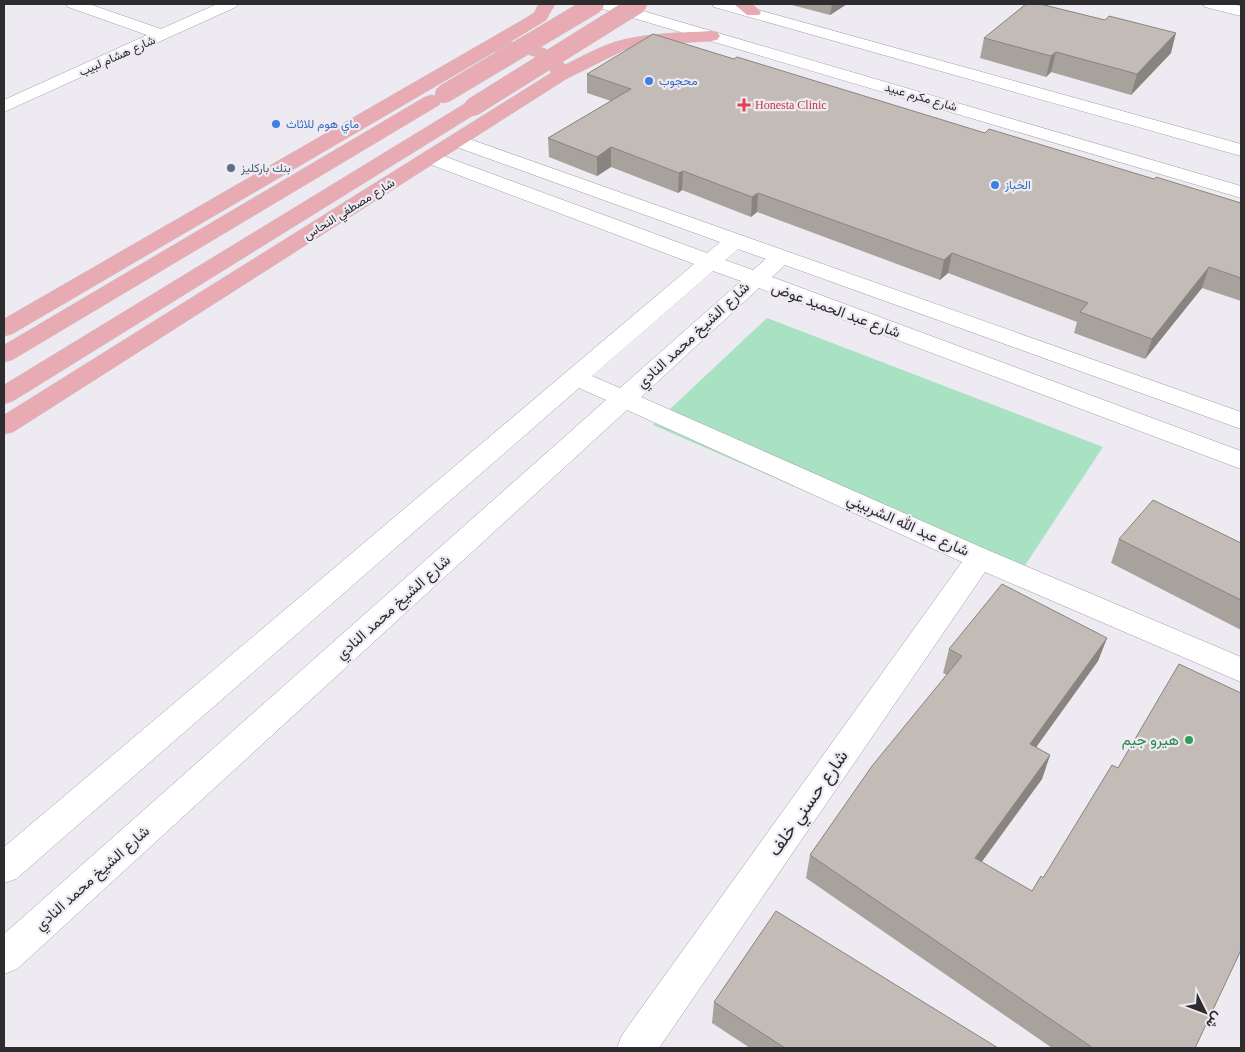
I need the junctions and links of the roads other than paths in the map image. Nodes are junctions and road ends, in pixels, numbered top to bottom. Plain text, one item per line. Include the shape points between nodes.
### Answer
1 (74, 4) edge
2 (230, 4) edge
3 (547, 4) edge
4 (595, 4) edge
5 (602, 4) edge
6 (638, 4) edge
7 (720, 4) edge
8 (1211, 4) edge
9 (747, 8) edge
10 (680, 10) dead end
11 (1241, 11) edge
12 (650, 19) junction
13 (807, 28) junction
14 (162, 35) junction
15 (711, 36) junction
16 (766, 40) junction
17 (488, 47) junction
18 (560, 75) junction
19 (4, 107) edge
20 (458, 141) junction
21 (1241, 150) edge
22 (431, 158) junction
23 (1241, 192) edge
24 (735, 240) junction
25 (781, 257) junction
26 (710, 263) junction
27 (754, 279) junction
28 (4, 329) edge
29 (4, 355) edge
30 (576, 377) junction
31 (4, 396) edge
32 (624, 399) junction
33 (1241, 421) edge
34 (4, 426) edge
35 (1241, 460) edge
36 (980, 558) junction
37 (1241, 670) edge
38 (4, 868) edge
39 (4, 958) edge
40 (636, 1048) edge

1 - 14 street
2 - 14 street, شارع هشام لبيب
3 - 17 main road via 540,16
4 - 29 main road, bridge
5 - 12 street, شارع مكرم عبيد
6 - 31 main road, bridge
7 - 9 street
8 - 11 street
9 - 13 street
10 - 12 street via 669,17
12 - 15 street, شارع مكرم عبيد
13 - 16 street via 790,28
13 - 21 street
14 - 19 street, شارع هشام لبيب
15 - 16 street, شارع مكرم عبيد
15 - 18 main road, شارع مصطفي النحاس via 658,39 620,46
16 - 23 street, شارع مكرم عبيد
17 - 18 main road via 534,51 556,64
17 - 28 main road
18 - 20 main road, شارع مصطفي النحاس
20 - 22 main road, شارع مصطفي النحاس
20 - 24 street, شارع عبد الحميد عوض
22 - 26 street, شارع عبد الحميد عوض
22 - 34 main road, شارع مصطفي النحاس
24 - 25 street, شارع عبد الحميد عوض
24 - 26 street
25 - 27 street, شارع الشيخ محمد النادي
25 - 33 street, شارع عبد الحميد عوض
26 - 27 street, شارع عبد الحميد عوض
26 - 30 street
27 - 32 street, شارع الشيخ محمد النادي
27 - 35 street, شارع عبد الحميد عوض
30 - 32 street, شارع عبد الله الشربيني
30 - 38 street
32 - 36 street, شارع عبد الله الشربيني
32 - 39 street, شارع الشيخ محمد النادي
36 - 37 street, شارع عبد الله الشربيني
36 - 40 street, شارع حسني خلف

